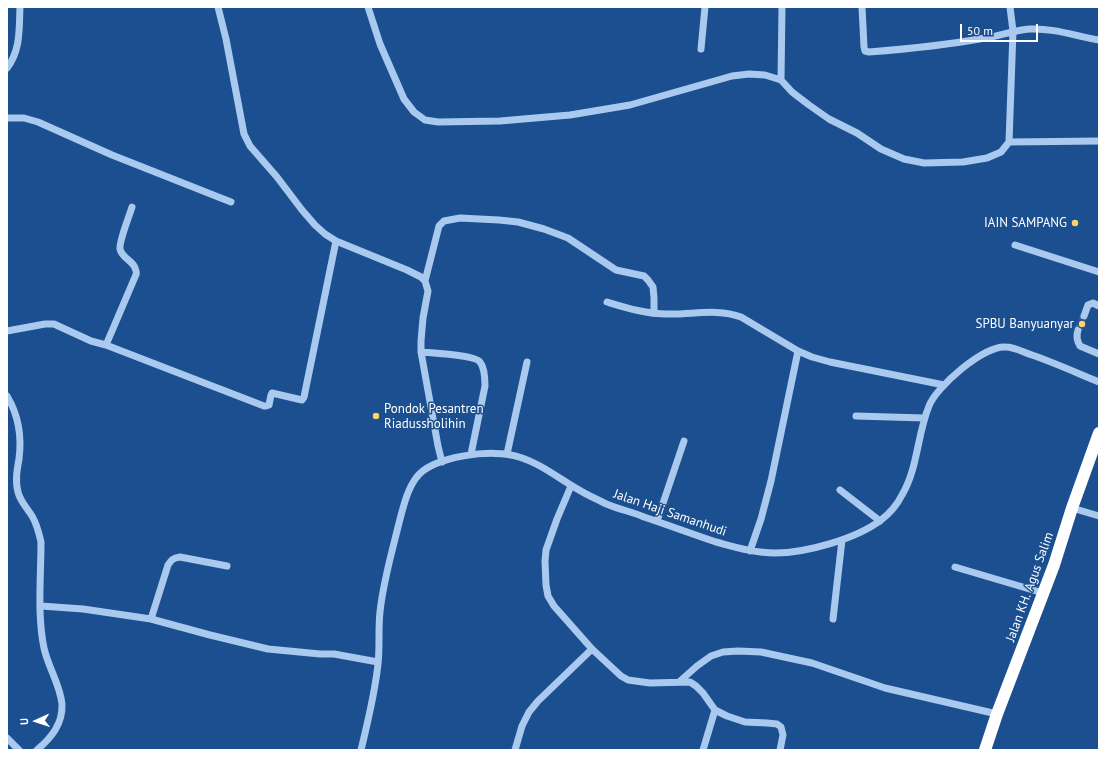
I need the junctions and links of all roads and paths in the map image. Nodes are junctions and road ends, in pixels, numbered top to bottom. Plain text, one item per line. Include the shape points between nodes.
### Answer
1 (20, 7) edge
2 (218, 7) edge
3 (368, 7) edge
4 (705, 7) edge
5 (782, 7) edge
6 (862, 7) edge
7 (1010, 7) edge
8 (1013, 31) junction
9 (1099, 40) edge
10 (701, 48) dead end
11 (7, 68) edge
12 (781, 80) junction
13 (7, 118) edge
14 (1099, 141) edge
15 (1009, 142) junction
16 (231, 202) dead end
17 (132, 207) dead end
18 (336, 241) junction
19 (1015, 245) dead end
20 (1099, 272) edge
21 (425, 281) junction
22 (607, 302) dead end
23 (1099, 306) edge
24 (654, 313) junction
25 (1084, 316) tunnel mouth
26 (1078, 330) tunnel mouth
27 (7, 331) edge
28 (106, 345) junction
29 (798, 351) junction
30 (422, 352) junction
31 (1099, 354) edge
32 (527, 362) dead end
33 (1099, 382) edge
34 (944, 385) junction
35 (7, 396) edge
36 (856, 416) dead end
37 (924, 418) junction
38 (1099, 433) edge
39 (684, 441) dead end
40 (471, 454) junction
41 (507, 454) junction
42 (442, 462) junction
43 (571, 486) junction
44 (840, 490) dead end
45 (1072, 508) junction
46 (1099, 516) edge
47 (657, 521) junction
48 (880, 521) junction
49 (842, 540) junction
50 (750, 551) junction
51 (228, 566) dead end
52 (955, 567) dead end
53 (1043, 592) junction
54 (41, 606) junction
55 (151, 619) junction
56 (833, 619) dead end
57 (592, 649) junction
58 (378, 662) junction
59 (679, 682) junction
60 (715, 710) junction
61 (998, 714) junction
62 (7, 738) edge
63 (10, 744) edge
64 (19, 750) edge
65 (37, 750) edge
66 (361, 750) edge
67 (515, 750) edge
68 (703, 750) edge
69 (780, 750) edge
70 (985, 750) edge

1 - 11 street via 16,52
2 - 18 street via 244,134 250,146 315,225
3 - 12 street via 380,44 404,99 414,112 425,120 500,121 570,115 630,105 732,76 765,75
4 - 10 street
5 - 12 street
6 - 8 street via 864,47 865,51 870,52 926,47
7 - 8 street
8 - 9 street via 1044,30
8 - 15 street
12 - 15 street via 792,92 830,119 881,149 904,159 924,163 963,162 987,158 1000,152
13 - 16 street via 24,118 38,122 112,155
14 - 15 street
17 - 28 street via 120,248 125,259 133,265 135,277
18 - 21 street via 407,270
18 - 28 street via 302,400 272,393 269,405 266,406
19 - 20 street
21 - 24 street via 439,226 444,221 481,218 518,222 568,238 616,270 644,276 652,287
21 - 30 street via 428,291 423,318
22 - 24 street
23 - 25 street via 1093,303 1088,305
24 - 29 street via 677,315 718,312 735,315
26 - 31 street via 1077,341 1080,346
27 - 28 street via 54,324
29 - 34 street via 830,362
29 - 50 street via 772,481
30 - 40 street via 465,356 476,359 482,366 485,386
30 - 42 street
32 - 41 street
33 - 34 street, Jalan Haji Samanhudi via 1017,349 1006,347 973,360
34 - 37 street, Jalan Haji Samanhudi via 935,394
35 - 54 street via 19,426 20,448 16,478 18,494 38,529
36 - 37 street
37 - 48 street, Jalan Haji Samanhudi via 912,474 893,509
38 - 45 highway, Jalan KH. Agus Salim
39 - 47 street
40 - 41 street, Jalan Haji Samanhudi
40 - 42 street, Jalan Haji Samanhudi
41 - 43 street, Jalan Haji Samanhudi via 543,467
42 - 58 street, Jalan Haji Samanhudi via 419,473 403,507 384,587
43 - 47 street, Jalan Haji Samanhudi via 610,506
43 - 57 street via 546,550 546,585 548,596 554,606
44 - 48 street
45 - 46 street
45 - 53 highway, Jalan KH. Agus Salim
47 - 50 street, Jalan Haji Samanhudi
48 - 49 street, Jalan Haji Samanhudi
49 - 50 street, Jalan Haji Samanhudi via 791,552
49 - 56 street
51 - 55 street via 173,558 168,565
52 - 53 street
53 - 61 highway, Jalan KH. Agus Salim
54 - 55 street
54 - 65 street via 45,649 62,704 54,733
55 - 58 street via 268,649 334,654
57 - 59 street via 628,680 650,683
57 - 67 street via 529,712
58 - 66 street, Jalan Haji Samanhudi via 372,706
59 - 60 street via 690,682 696,686
59 - 61 street via 711,656 723,652 761,652 812,663 885,688
60 - 68 street
60 - 69 street via 745,722 779,725 783,731
61 - 70 highway, Jalan KH. Agus Salim
62 - 63 street
63 - 64 street

